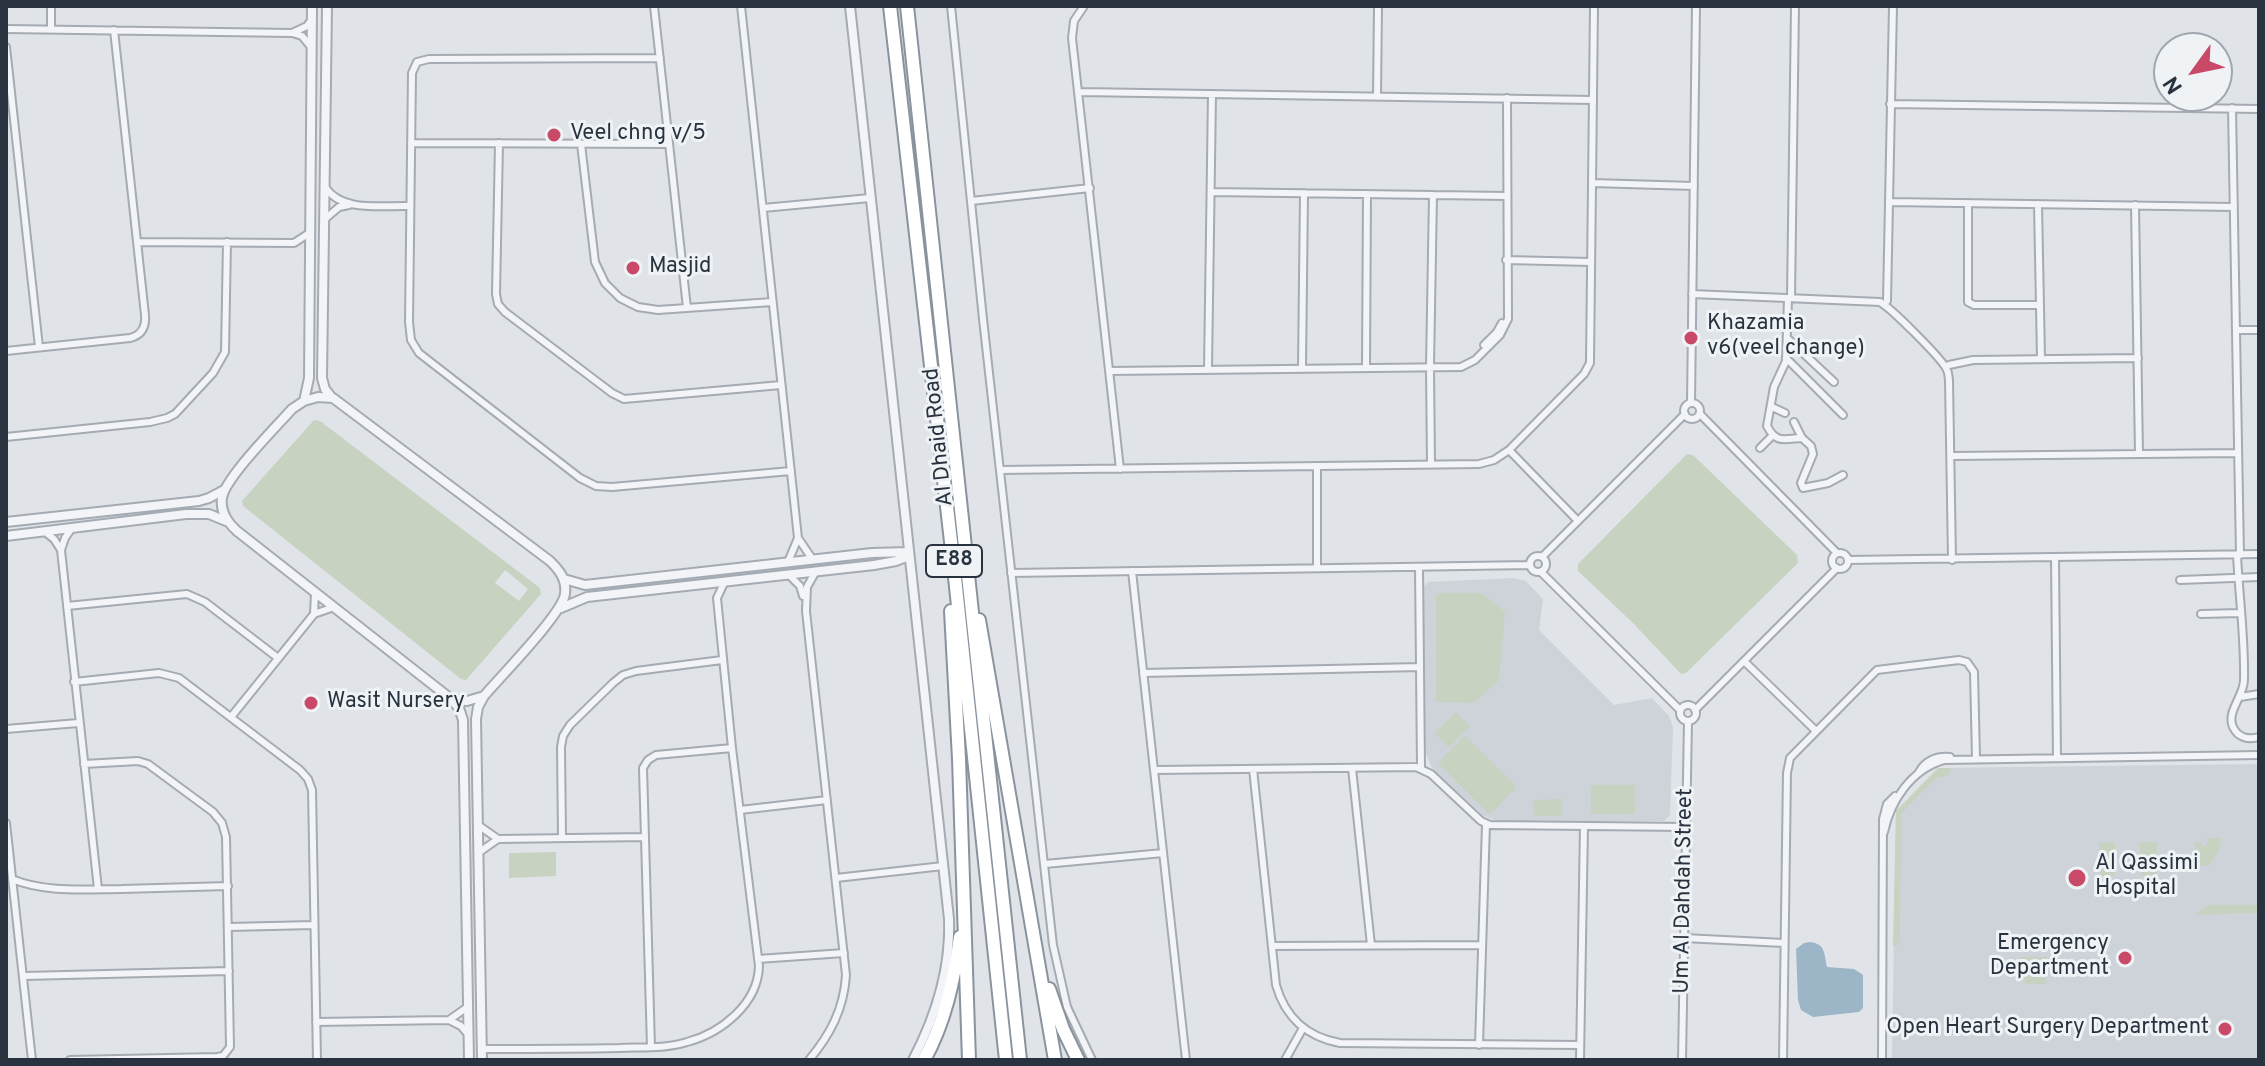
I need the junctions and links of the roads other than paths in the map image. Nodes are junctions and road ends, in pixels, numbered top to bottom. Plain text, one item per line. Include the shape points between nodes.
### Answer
1 (51, 6) edge
2 (312, 6) edge
3 (327, 6) edge
4 (654, 6) edge
5 (741, 6) edge
6 (850, 6) edge
7 (884, 6) edge
8 (890, 6) edge
9 (909, 6) edge
10 (951, 6) edge
11 (1378, 6) edge
12 (1594, 6) edge
13 (1696, 6) edge
14 (1795, 6) edge
15 (1893, 6) edge
16 (1086, 7) edge
17 (312, 19) junction
18 (6, 29) edge
19 (51, 29) junction
20 (114, 30) junction
21 (292, 33) junction
22 (6, 47) edge
23 (312, 49) junction
24 (660, 58) junction
25 (897, 62) junction
26 (1080, 92) junction
27 (1212, 94) junction
28 (1377, 96) junction
29 (1507, 98) junction
30 (1593, 100) junction
31 (1890, 104) junction
32 (2153, 107) edge
33 (2233, 108) edge
34 (2259, 109) edge
35 (2232, 112) edge
36 (412, 143) junction
37 (499, 143) junction
38 (581, 144) junction
39 (669, 144) junction
40 (1592, 183) junction
41 (1694, 186) junction
42 (325, 187) junction
43 (1090, 188) junction
44 (1211, 192) junction
45 (1304, 193) junction
46 (1367, 194) junction
47 (1433, 195) junction
48 (1507, 196) junction
49 (870, 198) junction
50 (971, 201) junction
51 (1889, 202) junction
52 (1968, 203) junction
53 (352, 204) junction
54 (2038, 204) junction
55 (2135, 205) junction
56 (410, 206) junction
57 (2234, 207) junction
58 (763, 208) junction
59 (324, 220) junction
60 (311, 232) junction
61 (137, 242) junction
62 (227, 242) junction
63 (294, 243) junction
64 (311, 258) junction
65 (1506, 260) junction
66 (1591, 262) junction
67 (1692, 294) junction
68 (1790, 298) junction
69 (1863, 300) junction
70 (1887, 301) junction
71 (772, 302) junction
72 (2040, 305) junction
73 (687, 308) junction
74 (1895, 315) junction
75 (2236, 330) junction
76 (2259, 330) edge
77 (1787, 338) junction
78 (39, 347) junction
79 (6, 351) edge
80 (1932, 353) junction
81 (309, 354) junction
82 (322, 356) junction
83 (1786, 358) junction
84 (2138, 358) junction
85 (2041, 359) junction
86 (1949, 365) junction
87 (1302, 367) junction
88 (1366, 367) junction
89 (1430, 367) junction
90 (1208, 369) junction
91 (1110, 371) junction
92 (1949, 380) junction
93 (1834, 382) dead end
94 (781, 385) junction
95 (333, 398) junction
96 (304, 401) junction
97 (1691, 403) junction
98 (1772, 407) junction
99 (1785, 413) dead end
100 (1685, 414) junction
101 (1700, 414) junction
102 (1843, 415) dead end
103 (1794, 422) dead end
104 (1773, 435) junction
105 (6, 437) edge
106 (1802, 438) junction
107 (1760, 448) dead end
108 (1509, 450) junction
109 (2238, 453) junction
110 (2139, 454) junction
111 (1952, 456) junction
112 (1431, 464) junction
113 (1317, 467) junction
114 (1120, 469) junction
115 (1000, 470) junction
116 (791, 471) junction
117 (1843, 475) dead end
118 (224, 490) junction
119 (187, 502) junction
120 (186, 514) junction
121 (1577, 520) junction
122 (226, 521) junction
123 (6, 522) edge
124 (72, 528) junction
125 (44, 531) junction
126 (906, 533) junction
127 (6, 536) edge
128 (798, 538) junction
129 (61, 550) junction
130 (873, 553) junction
131 (1837, 553) junction
132 (909, 554) junction
133 (2259, 554) edge
134 (2239, 555) junction
135 (1542, 557) junction
136 (2055, 558) junction
137 (813, 560) junction
138 (1848, 560) junction
139 (1952, 560) junction
140 (788, 562) junction
141 (873, 565) junction
142 (1530, 565) junction
143 (1419, 567) junction
144 (954, 568) junction
145 (1317, 568) junction
146 (1837, 568) junction
147 (816, 571) junction
148 (1132, 571) junction
149 (1541, 572) junction
150 (1011, 573) junction
151 (788, 574) junction
152 (911, 575) junction
153 (2259, 577) edge
154 (2238, 578) junction
155 (564, 579) junction
156 (2180, 580) dead end
157 (725, 581) junction
158 (604, 582) junction
159 (701, 584) junction
160 (969, 591) junction
161 (315, 593) junction
162 (606, 595) junction
163 (717, 598) junction
164 (67, 606) junction
165 (334, 607) junction
166 (561, 608) junction
167 (806, 611) junction
168 (2240, 613) junction
169 (314, 614) junction
170 (2201, 614) dead end
171 (278, 658) junction
172 (722, 660) junction
173 (1745, 662) junction
174 (1420, 667) junction
175 (1143, 673) junction
176 (74, 682) junction
177 (2259, 694) edge
178 (484, 696) junction
179 (2240, 697) junction
180 (451, 699) junction
181 (1680, 710) junction
182 (1695, 710) junction
183 (231, 717) junction
184 (1688, 721) junction
185 (78, 723) junction
186 (6, 729) edge
187 (1816, 731) junction
188 (2259, 737) edge
189 (464, 739) junction
190 (732, 748) junction
191 (2259, 755) edge
192 (1976, 758) junction
193 (2057, 758) junction
194 (84, 764) junction
195 (478, 766) junction
196 (1352, 768) junction
197 (1421, 768) junction
198 (1253, 769) junction
199 (1154, 770) junction
200 (827, 800) junction
201 (740, 810) junction
202 (6, 823) edge
203 (1486, 824) junction
204 (478, 825) junction
205 (1584, 826) junction
206 (1686, 827) junction
207 (562, 837) junction
208 (645, 837) junction
209 (498, 839) junction
210 (478, 853) junction
211 (1163, 853) junction
212 (1045, 864) junction
213 (943, 866) junction
214 (10, 877) edge
215 (836, 878) junction
216 (228, 886) junction
217 (98, 889) junction
218 (964, 906) junction
219 (313, 925) junction
220 (229, 927) junction
221 (1684, 938) junction
222 (1033, 939) junction
223 (1784, 943) junction
224 (1371, 945) junction
225 (1482, 945) junction
226 (1272, 946) junction
227 (844, 953) junction
228 (758, 959) junction
229 (229, 971) junction
230 (24, 976) junction
231 (469, 1006) junction
232 (449, 1020) junction
233 (316, 1022) junction
234 (1303, 1028) junction
235 (469, 1036) junction
236 (1479, 1045) junction
237 (1580, 1045) junction
238 (651, 1047) junction
239 (482, 1049) junction
240 (32, 1060) edge
241 (70, 1060) edge
242 (317, 1060) edge
243 (469, 1060) edge
244 (482, 1060) edge
245 (809, 1060) edge
246 (913, 1060) edge
247 (924, 1060) edge
248 (969, 1060) edge
249 (1006, 1060) edge
250 (1020, 1060) edge
251 (1055, 1060) edge
252 (1078, 1060) edge
253 (1092, 1060) edge
254 (1185, 1060) edge
255 (1285, 1060) edge
256 (1580, 1060) edge
257 (1682, 1060) edge
258 (1783, 1060) edge
259 (1882, 1060) edge

1 - 19 street
2 - 17 street
3 - 42 street
4 - 24 street
5 - 58 street
6 - 49 street
7 - 25 highway
8 - 25 highway, Al Dhaid Road / E88
9 - 160 highway, Al Dhaid Road / E88
10 - 50 street
11 - 28 street
12 - 30 street
13 - 41 street
14 - 68 street
15 - 31 street
16 - 26 street via 1072,27
17 - 21 street
17 - 23 street
18 - 19 street
19 - 20 street
20 - 21 street
20 - 61 street
21 - 23 street
22 - 78 street
23 - 60 street
24 - 36 street via 422,60 412,73
24 - 39 street
25 - 144 highway, Al Dhaid Road / E88
26 - 27 street
26 - 43 street
27 - 28 street
27 - 44 street
28 - 29 street
29 - 30 street
29 - 48 street
30 - 40 street
31 - 32 street
31 - 51 street
33 - 34 street
35 - 57 street
36 - 37 street
36 - 56 street
37 - 38 street
37 - 94 street via 496,294 502,310 624,399
38 - 39 street
38 - 73 street via 593,250 605,283 638,307
39 - 73 street
40 - 41 street
40 - 66 street
41 - 67 street
42 - 53 street via 338,201
42 - 59 street
43 - 50 street
43 - 91 street
44 - 45 street
44 - 90 street
45 - 46 street
45 - 87 street
46 - 47 street
46 - 88 street
47 - 48 street
47 - 89 street
48 - 65 street
49 - 58 street
49 - 126 street
50 - 115 street
51 - 52 street
51 - 70 street
52 - 54 street
52 - 72 street via 1968,302
53 - 56 street
53 - 59 street
54 - 55 street
54 - 72 street
55 - 57 street
55 - 84 street
56 - 116 street via 409,322 414,347 580,478 612,487
57 - 75 street
58 - 71 street
59 - 82 street
60 - 63 street
60 - 64 street
61 - 62 street
61 - 78 street via 145,315 141,333
62 - 63 street
62 - 105 street via 225,352 175,414 150,422
63 - 64 street
64 - 81 street
65 - 66 street
65 - 89 street via 1505,328 1466,365
66 - 108 street via 1588,369
67 - 68 street
67 - 97 street
68 - 69 street
68 - 77 street
69 - 70 street
69 - 74 street via 1883,303
70 - 74 street
71 - 73 street
71 - 94 street
72 - 85 street
74 - 80 street
75 - 76 street
75 - 109 street
77 - 83 street
77 - 93 street
78 - 79 street
80 - 86 street
80 - 92 street via 1947,369
81 - 82 street
81 - 96 street
82 - 95 street via 323,384
83 - 98 street
83 - 102 street
84 - 85 street
84 - 110 street
85 - 86 street
86 - 92 street
87 - 88 street
87 - 90 street
88 - 89 street
89 - 112 street
90 - 91 street
91 - 114 street
92 - 111 street
94 - 116 street
95 - 96 street
95 - 155 street via 550,561
96 - 118 street
97 - 100 street
97 - 101 street via 1698,405
98 - 99 street
98 - 104 street via 1767,423
100 - 101 street via 1692,419
100 - 121 street
101 - 131 street
103 - 106 street
104 - 106 street via 1783,441
104 - 107 street
106 - 117 street via 1813,451 1803,488
108 - 112 street via 1484,463
108 - 121 street
109 - 110 street
109 - 134 street
110 - 111 street
111 - 139 street
112 - 113 street
113 - 114 street
113 - 145 street
114 - 115 street
115 - 150 street
116 - 128 street
118 - 119 street
118 - 122 street
119 - 120 street
119 - 123 street
120 - 122 street
120 - 124 street
121 - 135 street
122 - 161 street
124 - 125 street
124 - 129 street
125 - 127 street
125 - 129 street
126 - 130 street via 894,547
126 - 132 street
128 - 137 street
128 - 140 street
129 - 164 street
130 - 132 street
130 - 137 street
130 - 141 street
131 - 138 street
131 - 146 street via 1832,562
132 - 141 street
132 - 152 street
133 - 134 street
134 - 136 street
134 - 154 street
135 - 142 street via 1533,558
135 - 149 street via 1546,566
136 - 139 street
136 - 193 street
137 - 140 street
138 - 139 street
138 - 146 street
140 - 158 street
141 - 147 street
141 - 152 street via 897,566
142 - 143 street
142 - 149 street
143 - 145 street
143 - 174 street
144 - 218 highway via 951,608
144 - 249 highway, Al Dhaid Road / E88
145 - 148 street
146 - 173 street
147 - 151 street
147 - 167 street via 807,587
148 - 150 street
148 - 175 street
149 - 181 street
150 - 212 street
151 - 157 street
151 - 167 street via 800,586
152 - 213 street
153 - 154 street
154 - 156 street
154 - 168 street
155 - 158 street
155 - 166 street
157 - 159 street
157 - 163 street
158 - 162 street
159 - 162 street
159 - 163 street
160 - 222 highway via 980,621
160 - 250 highway, Al Dhaid Road / E88
161 - 165 street
161 - 169 street
162 - 166 street via 580,598
163 - 172 street
164 - 171 street via 187,594
164 - 176 street
165 - 169 street
165 - 180 street
166 - 178 street
167 - 200 street
168 - 170 street
168 - 179 street
169 - 171 street
171 - 183 street
172 - 190 street
172 - 207 street via 623,675 570,725 561,741
173 - 182 street
173 - 187 street
174 - 175 street
174 - 197 street
175 - 199 street
176 - 183 street via 166,673
176 - 185 street
177 - 179 street
178 - 180 street
178 - 195 street via 476,719
179 - 188 street via 2231,716 2233,729 2244,738
180 - 189 street via 462,714
181 - 182 street via 1689,705
181 - 184 street
182 - 184 street
183 - 219 street via 311,784
184 - 206 street, Um Al Dahdah Street
185 - 186 street
185 - 194 street
187 - 192 street via 1880,669 1963,660 1974,672
187 - 223 street via 1788,762
189 - 195 street via 471,741
189 - 231 street
190 - 201 street
190 - 208 street via 648,760 643,772
191 - 193 street
192 - 193 street
192 - 259 street via 1938,762 1917,775 1885,809
194 - 216 street via 148,764 213,812 225,829
194 - 217 street
195 - 204 street
196 - 197 street
196 - 198 street
196 - 224 street
197 - 203 street
198 - 199 street
198 - 226 street
199 - 211 street
200 - 201 street
200 - 215 street
201 - 228 street
202 - 214 street
203 - 205 street
203 - 225 street
204 - 209 street
204 - 210 street
205 - 206 street
205 - 237 street
206 - 221 street, Um Al Dahdah Street
207 - 208 street
207 - 209 street
208 - 238 street
209 - 210 street
210 - 239 street
211 - 212 street
211 - 254 street
212 - 253 street via 1061,986
213 - 215 street
213 - 246 street via 948,955 936,1009
214 - 217 street via 40,887
214 - 230 street
215 - 227 street
216 - 217 street
216 - 220 street
218 - 247 highway via 952,986
218 - 248 highway
219 - 220 street
219 - 233 street
220 - 229 street
221 - 223 street
221 - 257 street, Um Al Dahdah Street
222 - 251 highway
222 - 252 highway
223 - 258 street
224 - 225 street
224 - 226 street
225 - 236 street
226 - 234 street via 1278,995
227 - 228 street
227 - 245 street via 842,1006
228 - 238 street via 755,988 727,1022 687,1042
229 - 230 street
229 - 241 street via 231,1041 223,1056
230 - 240 street
231 - 232 street
231 - 235 street
232 - 233 street
232 - 235 street
233 - 242 street
234 - 236 street via 1340,1043
234 - 255 street
235 - 243 street
236 - 237 street
237 - 256 street
238 - 239 street
239 - 244 street

